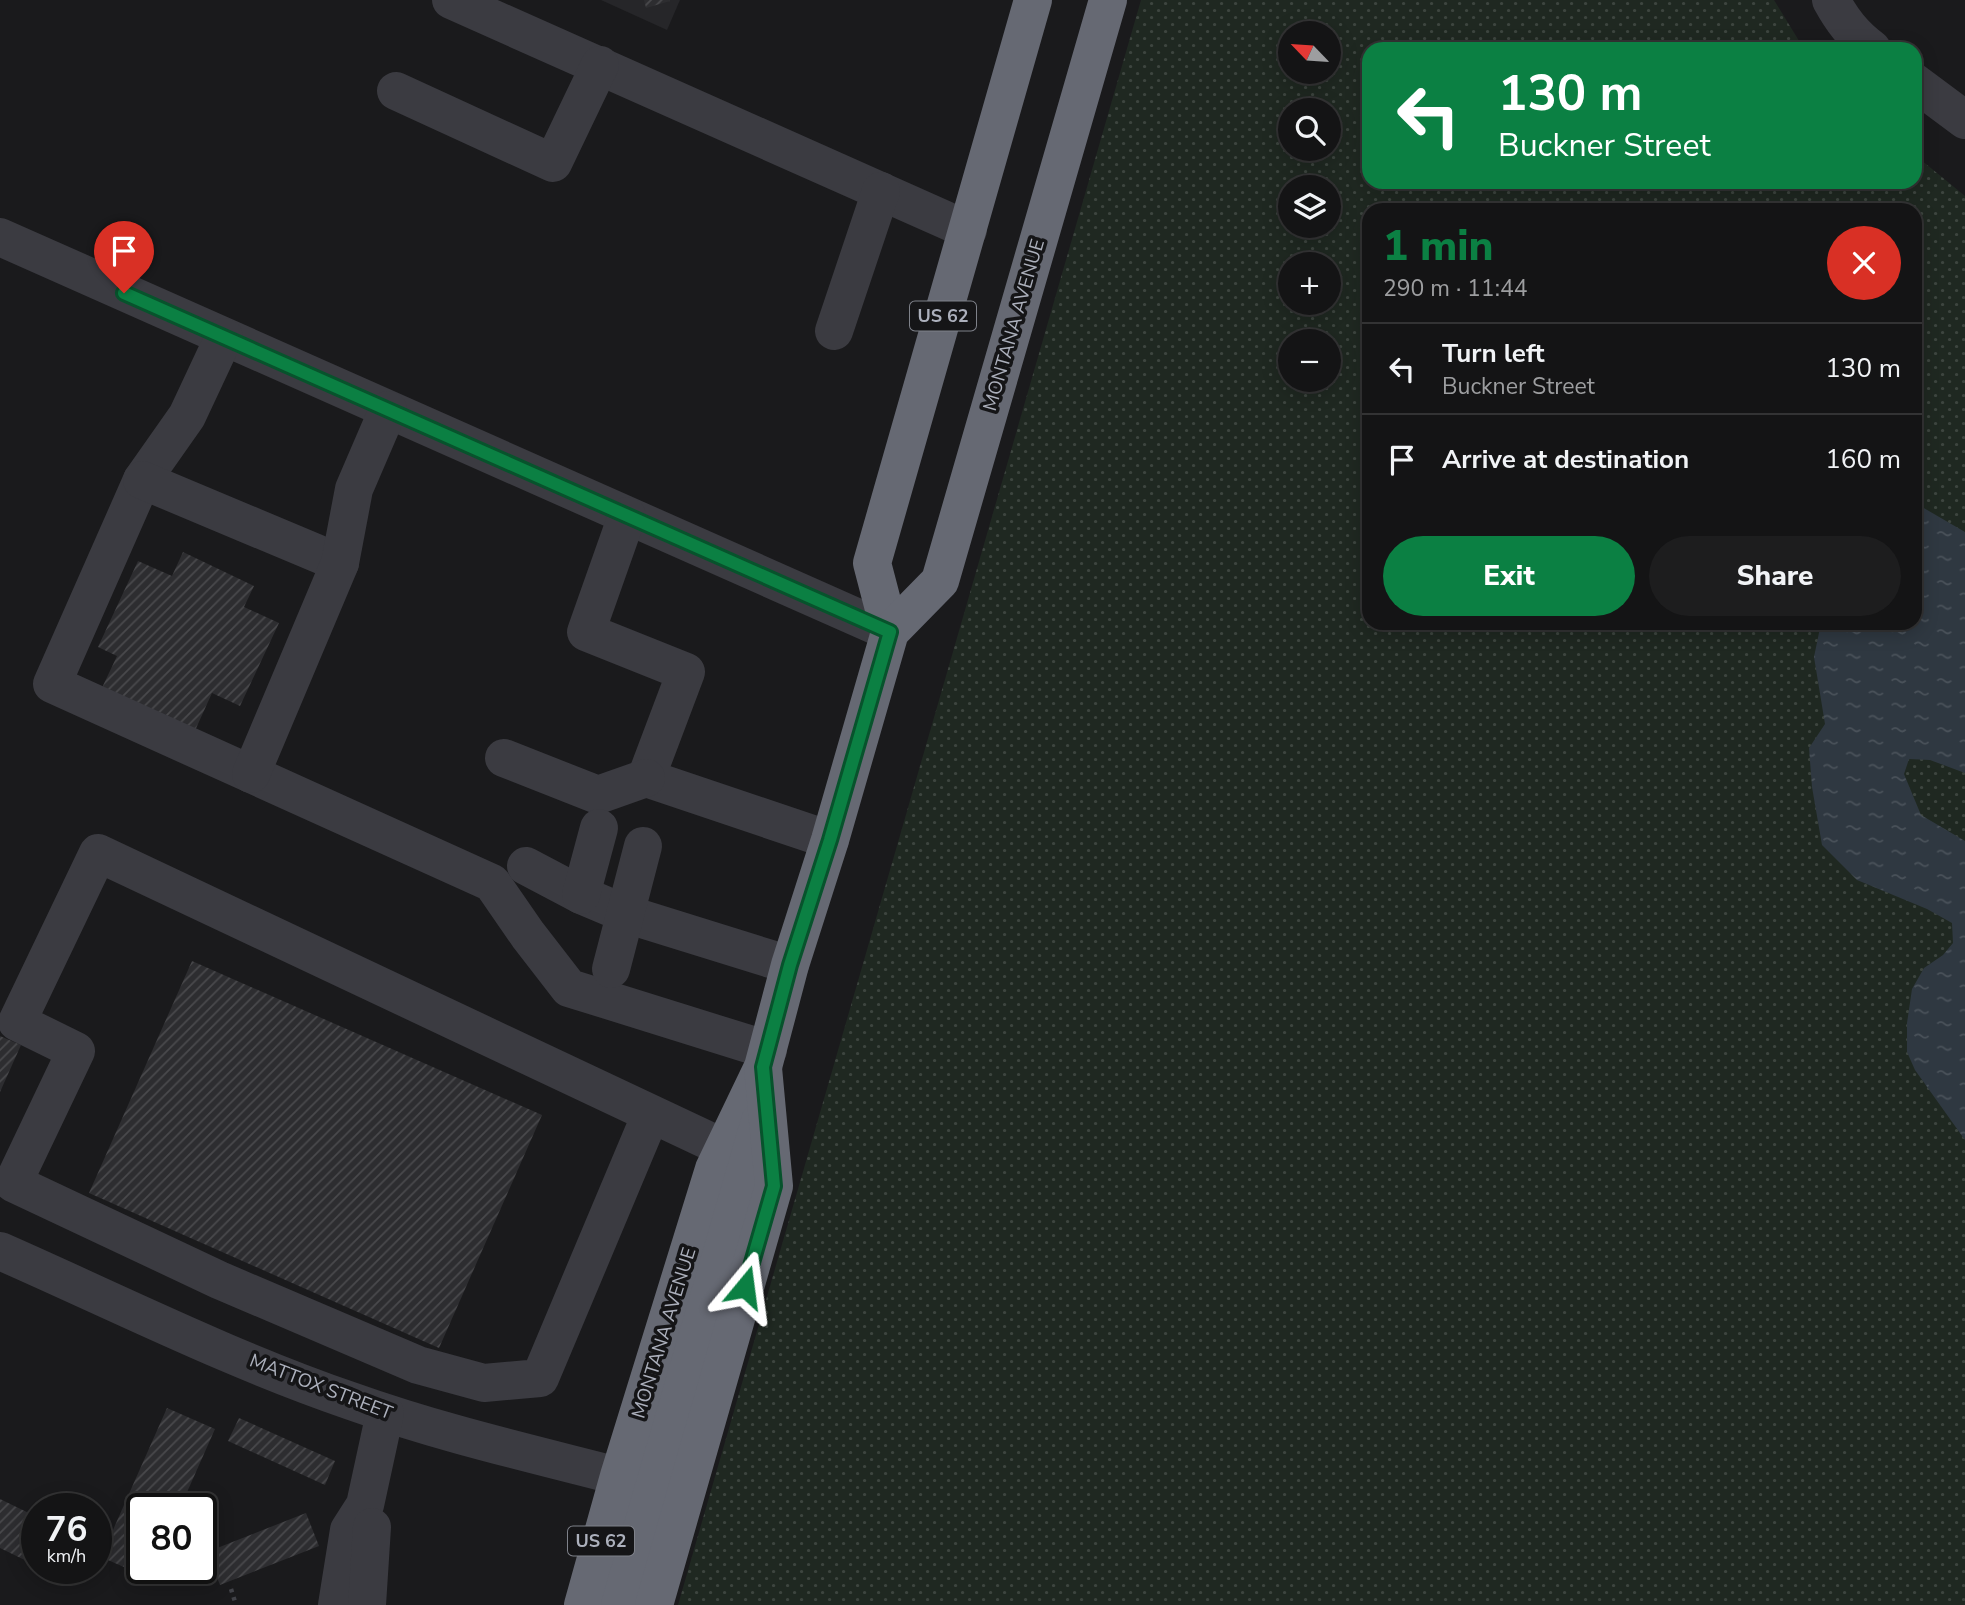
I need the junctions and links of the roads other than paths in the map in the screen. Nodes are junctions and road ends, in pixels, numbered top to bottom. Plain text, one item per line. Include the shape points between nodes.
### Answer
1 (451, 0) edge
2 (1033, 0) edge
3 (1108, 0) edge
4 (1831, 0) edge
5 (1862, 42) edge
6 (600, 65) junction
7 (1922, 88) edge
8 (396, 91) dead end
9 (1965, 120) edge
10 (881, 191) junction
11 (968, 230) junction
12 (0, 237) edge
13 (834, 331) dead end
14 (224, 337) junction
15 (388, 410) junction
16 (142, 480) junction
17 (627, 516) junction
18 (340, 563) junction
19 (890, 632) junction
20 (504, 758) dead end
21 (251, 774) junction
22 (646, 778) junction
23 (598, 828) dead end
24 (830, 840) junction
25 (643, 846) dead end
26 (526, 866) dead end
27 (581, 895) junction
28 (626, 914) junction
29 (790, 965) junction
30 (611, 969) dead end
31 (766, 1072) junction
32 (651, 1114) junction
33 (724, 1148) junction
34 (0, 1251) edge
35 (385, 1413) junction
36 (637, 1481) junction
37 (365, 1505) junction
38 (337, 1605) edge
39 (367, 1605) edge
40 (583, 1605) edge
41 (620, 1605) edge
42 (654, 1605) edge

1 - 6 street
2 - 11 highway, US 62
3 - 19 highway, MONTANA AVENUE / US 62 via 940,581
4 - 5 street
6 - 8 street via 552,163
6 - 10 street
7 - 9 street
10 - 11 street
10 - 13 street
11 - 19 highway, US 62 via 872,563
12 - 14 street
14 - 15 street
14 - 16 street via 187,416
15 - 17 street
15 - 18 street via 354,489
16 - 18 street
16 - 21 street via 52,684
17 - 19 street
17 - 22 street via 586,632 686,672
18 - 21 street
19 - 24 highway, MONTANA AVENUE / US 62
20 - 22 street via 598,795
21 - 31 street via 492,883 569,988
22 - 24 street
23 - 27 street
24 - 29 highway, MONTANA AVENUE / US 62
25 - 28 street
26 - 27 street
27 - 28 street
28 - 29 street
28 - 30 street
29 - 31 highway, MONTANA AVENUE / US 62
31 - 33 highway, MONTANA AVENUE / US 62
31 - 36 highway
31 - 42 highway, MONTANA AVENUE / US 62 via 774,1186
32 - 32 street via 98,853 18,1022 76,1051 13,1183 219,1280 418,1365 484,1383 540,1378
32 - 33 street
33 - 36 highway, MONTANA AVENUE / US 62 via 714,1169
34 - 35 street, MATTOX STREET via 289,1378
35 - 36 street, MATTOX STREET
35 - 37 street
36 - 40 highway, MONTANA AVENUE / US 62
36 - 41 highway
37 - 38 street via 349,1530
37 - 39 street via 373,1531

